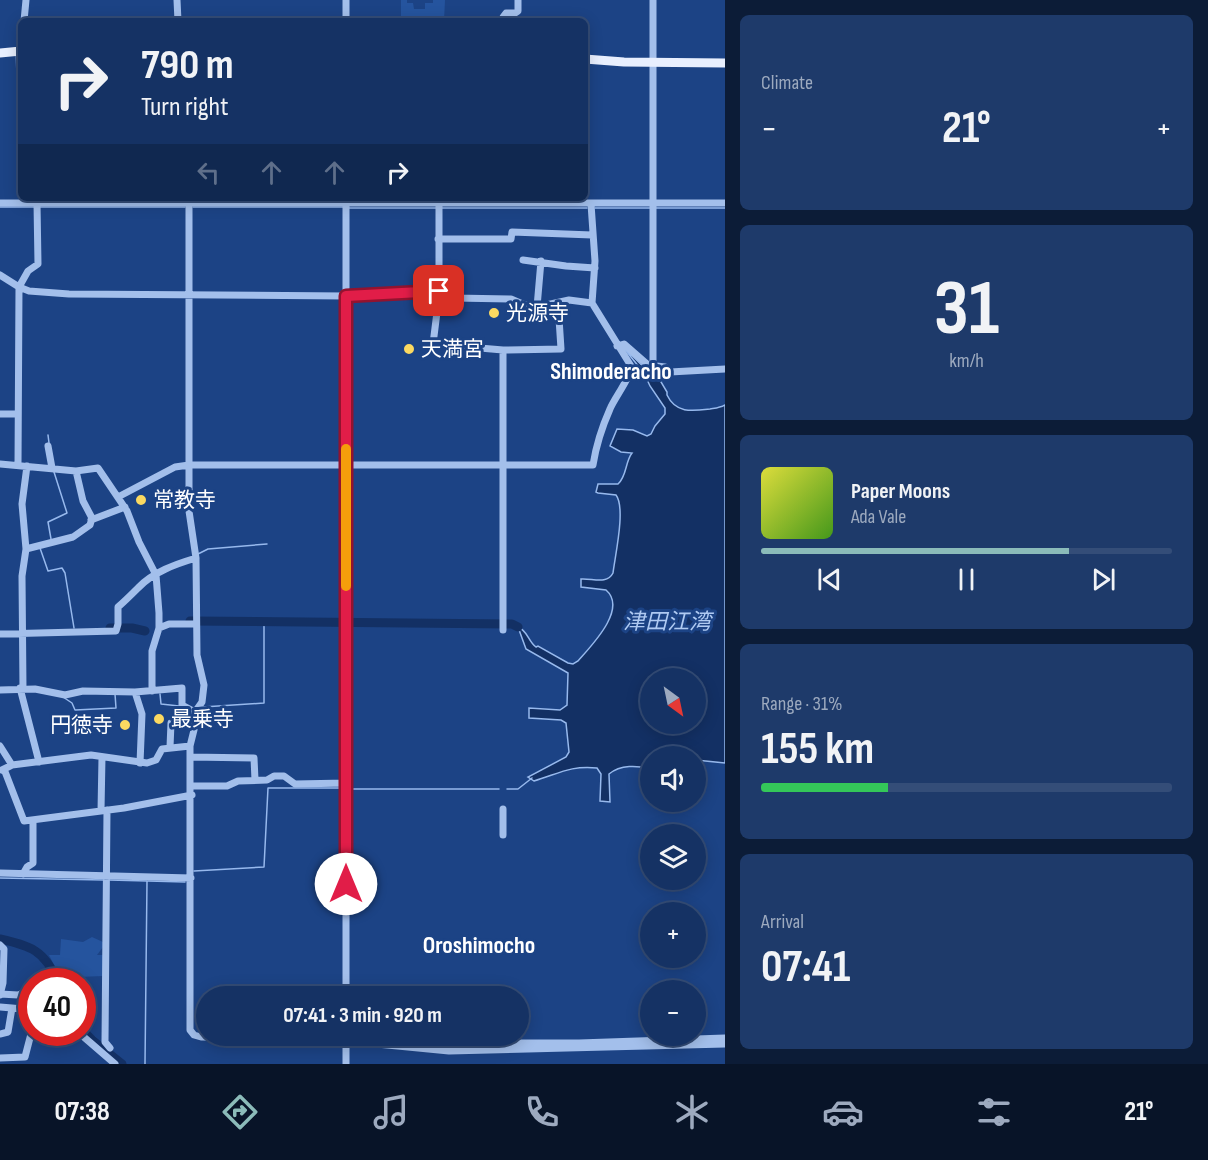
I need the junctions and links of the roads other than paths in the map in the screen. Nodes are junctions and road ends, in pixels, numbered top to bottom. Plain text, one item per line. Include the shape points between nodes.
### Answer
1 (26, 0) edge
2 (177, 0) edge
3 (346, 0) edge
4 (518, 0) edge
5 (653, 0) edge
6 (24, 18) edge
7 (178, 18) edge
8 (346, 18) edge
9 (503, 18) edge
10 (18, 49) edge
11 (0, 53) edge
12 (588, 59) edge
13 (654, 63) junction
14 (725, 63) edge
15 (503, 201) edge
16 (0, 203) edge
17 (36, 203) edge
18 (725, 203) edge
19 (189, 204) edge
20 (346, 204) edge
21 (439, 207) junction
22 (591, 207) junction
23 (653, 207) junction
24 (592, 235) junction
25 (438, 239) junction
26 (523, 260) dead end
27 (541, 261) junction
28 (595, 268) junction
29 (0, 275) edge
30 (19, 287) junction
31 (439, 294) junction
32 (190, 296) junction
33 (346, 296) junction
34 (558, 303) junction
35 (592, 303) junction
36 (537, 307) junction
37 (617, 345) junction
38 (503, 350) junction
39 (653, 367) junction
40 (725, 369) edge
41 (0, 414) edge
42 (18, 414) junction
43 (48, 446) dead end
44 (0, 464) edge
45 (18, 465) junction
46 (189, 465) junction
47 (346, 465) junction
48 (502, 465) junction
49 (27, 466) junction
50 (52, 468) junction
51 (76, 471) junction
52 (118, 496) junction
53 (125, 507) junction
54 (91, 520) junction
55 (26, 549) junction
56 (196, 558) junction
57 (156, 574) junction
58 (196, 622) junction
59 (159, 628) junction
60 (503, 630) dead end
61 (23, 632) junction
62 (0, 634) edge
63 (21, 688) junction
64 (0, 690) edge
65 (152, 691) junction
66 (135, 692) junction
67 (195, 712) junction
68 (171, 723) dead end
69 (0, 746) edge
70 (190, 746) junction
71 (170, 747) junction
72 (102, 757) junction
73 (191, 757) junction
74 (39, 762) junction
75 (140, 763) junction
76 (12, 765) junction
77 (2, 770) edge
78 (255, 780) junction
79 (346, 783) junction
80 (192, 786) junction
81 (192, 795) junction
82 (503, 809) dead end
83 (104, 811) junction
84 (33, 821) junction
85 (503, 836) dead end
86 (0, 873) edge
87 (23, 874) junction
88 (107, 876) junction
89 (191, 878) junction
90 (0, 945) edge
91 (346, 986) edge
92 (0, 994) edge
93 (0, 1008) edge
94 (15, 1008) junction
95 (18, 1008) edge
96 (0, 1034) edge
97 (196, 1036) edge
98 (725, 1038) edge
99 (529, 1043) edge
100 (725, 1044) edge
101 (28, 1046) edge
102 (94, 1046) edge
103 (346, 1046) edge
104 (409, 1046) edge
105 (111, 1048) dead end
106 (0, 1058) edge
107 (115, 1064) edge
108 (346, 1064) edge

1 - 6 street
2 - 7 street
3 - 8 street
4 - 9 street via 518,11 506,13
5 - 13 street
10 - 11 main road
12 - 13 main road
13 - 14 main road
13 - 23 street
15 - 21 street
15 - 22 street
16 - 17 street
17 - 19 street
17 - 30 street via 38,264 28,271
18 - 23 street
19 - 20 street
19 - 32 street
20 - 21 street
20 - 33 street
21 - 25 street
22 - 23 street
22 - 24 street
23 - 39 street
24 - 25 street via 512,232 511,239
24 - 28 street
25 - 31 street
26 - 27 street
27 - 28 street
27 - 36 street
28 - 35 street
29 - 30 street
30 - 32 street via 69,294
30 - 42 street
31 - 33 street
31 - 36 street via 454,298 512,298
31 - 38 street via 433,344
32 - 33 street
32 - 46 street
33 - 47 street
34 - 35 street
34 - 36 street
34 - 38 street via 561,350
35 - 37 street
37 - 39 street via 624,344
37 - 48 street via 631,370 609,410 593,465
38 - 48 street
39 - 40 street via 665,367 670,372
41 - 42 street
42 - 45 street
43 - 50 street
44 - 45 street
45 - 49 street
46 - 47 street
46 - 52 street via 175,467
46 - 56 street via 189,511
47 - 48 street
47 - 79 street
48 - 60 street
49 - 50 street
49 - 55 street via 22,504
50 - 51 street
51 - 52 street via 98,468
51 - 54 street via 82,501
52 - 53 street
53 - 54 street
53 - 57 street
54 - 55 street via 74,537
55 - 61 street via 22,576
56 - 57 street
56 - 58 street
57 - 59 street
57 - 61 street via 118,607 118,624 111,632
58 - 59 street
58 - 67 street via 196,655 204,685 202,702
59 - 65 street via 152,651
61 - 62 street
61 - 63 street
63 - 64 street
63 - 66 street via 65,695 83,691
63 - 74 street
65 - 66 street
65 - 67 street via 182,688 182,705
66 - 75 street via 142,714
67 - 70 street
68 - 71 street
69 - 76 street
70 - 71 street
70 - 73 street
71 - 75 street via 159,751 156,760
72 - 74 street
72 - 75 street
72 - 83 street
73 - 78 street via 254,758
73 - 80 street
74 - 76 street
76 - 77 street
77 - 84 street via 24,821
78 - 79 street via 284,776 295,784
78 - 80 street via 226,786
79 - 91 street
80 - 81 street
81 - 83 street
81 - 89 street
82 - 85 street
83 - 84 street
83 - 88 street
84 - 87 street via 33,863
86 - 87 street
87 - 88 street
88 - 89 street
88 - 105 street via 105,1042
89 - 97 street via 190,1030
90 - 92 street via 4,949
92 - 94 street via 21,994
93 - 94 street
94 - 95 street
94 - 96 street via 8,1032
98 - 99 street
100 - 104 street via 448,1051
101 - 106 street via 26,1057
102 - 107 street
103 - 108 street

